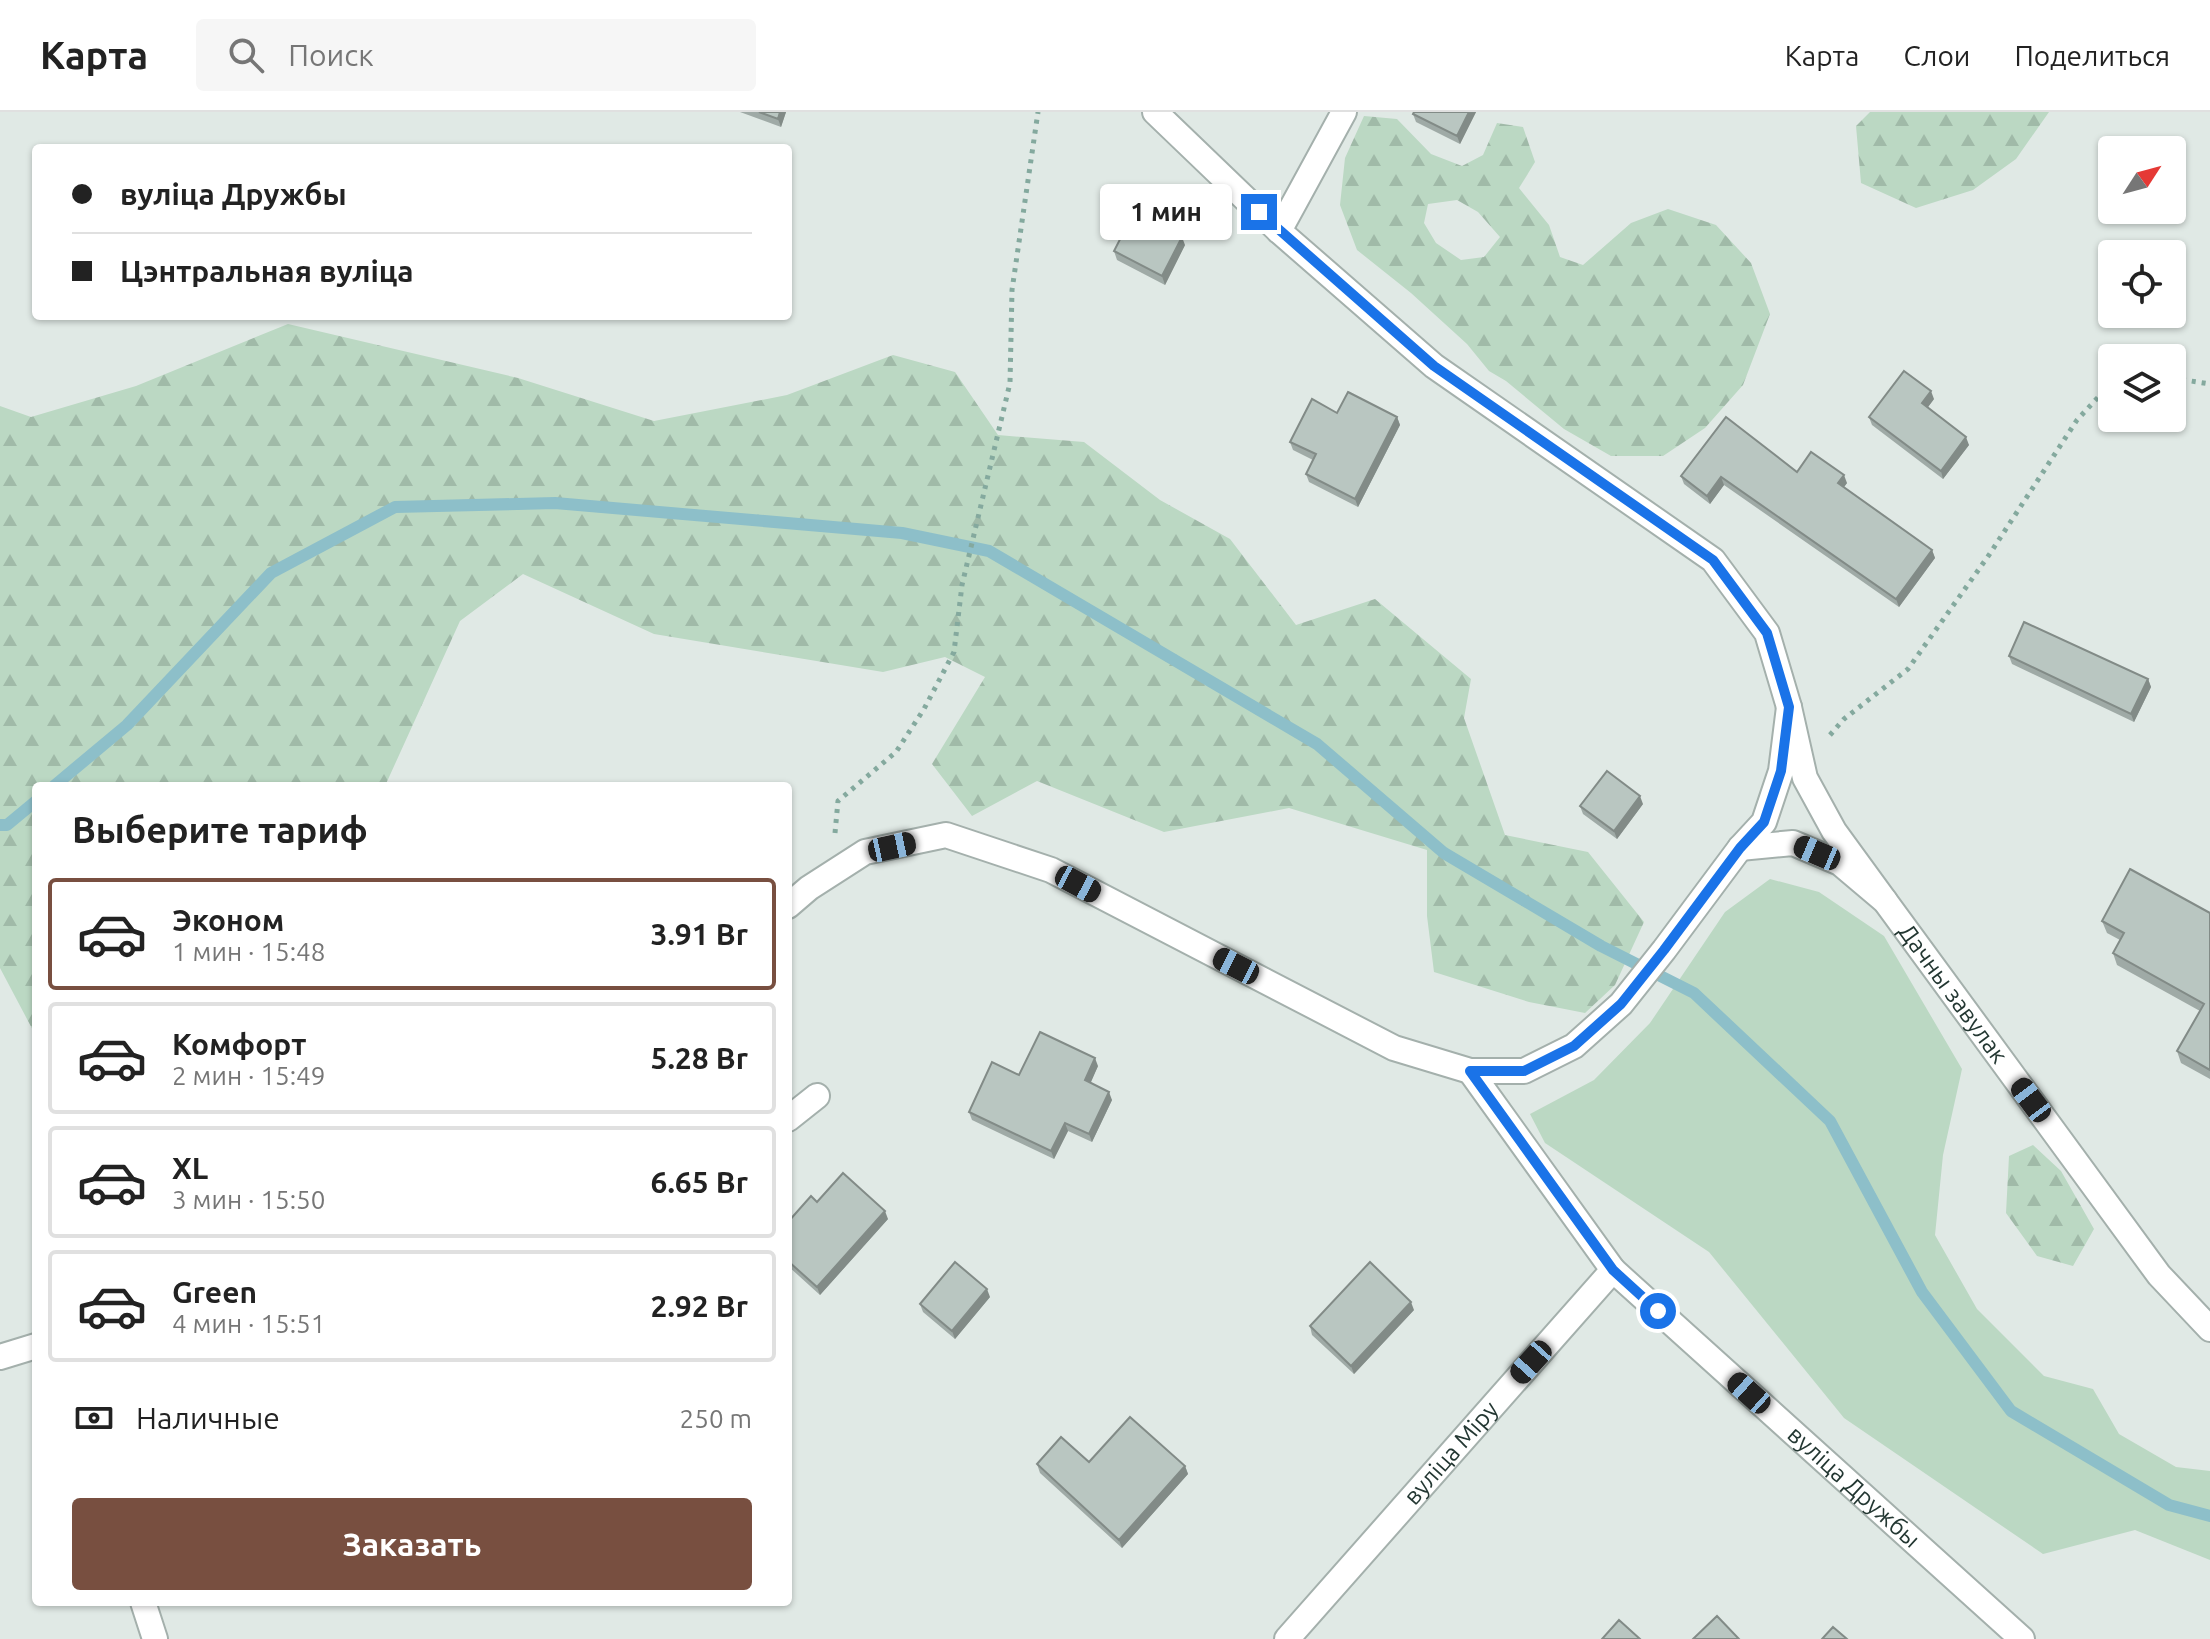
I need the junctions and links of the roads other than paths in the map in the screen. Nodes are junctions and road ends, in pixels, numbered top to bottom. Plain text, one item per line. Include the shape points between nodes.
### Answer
1 (1155, 112) edge
2 (1344, 112) edge
3 (1279, 231) junction
4 (1789, 707) junction
5 (1740, 848) junction
6 (1885, 901) junction
7 (792, 903) edge
8 (1470, 1071) junction
9 (817, 1096) dead end
10 (792, 1116) edge
11 (1613, 1270) junction
12 (2210, 1329) edge
13 (32, 1347) edge
14 (0, 1357) edge
15 (144, 1606) edge
16 (155, 1639) edge
17 (1287, 1639) edge
18 (2022, 1639) edge

1 - 3 street
2 - 3 street
3 - 4 street via 1434,366 1713,560 1767,633
4 - 5 street via 1781,771 1764,822
4 - 6 street via 1804,773 1834,831
5 - 6 street, Дачны завулак via 1793,843 1840,863
5 - 8 street via 1621,1004 1574,1046 1524,1071
6 - 12 street, Дачны завулак via 2159,1275
7 - 8 street via 865,852 946,835 1051,870 1394,1048
8 - 11 street
9 - 10 street
11 - 17 street, вуліца Міру
11 - 18 street, вуліца Дружбы
13 - 14 street
15 - 16 street

